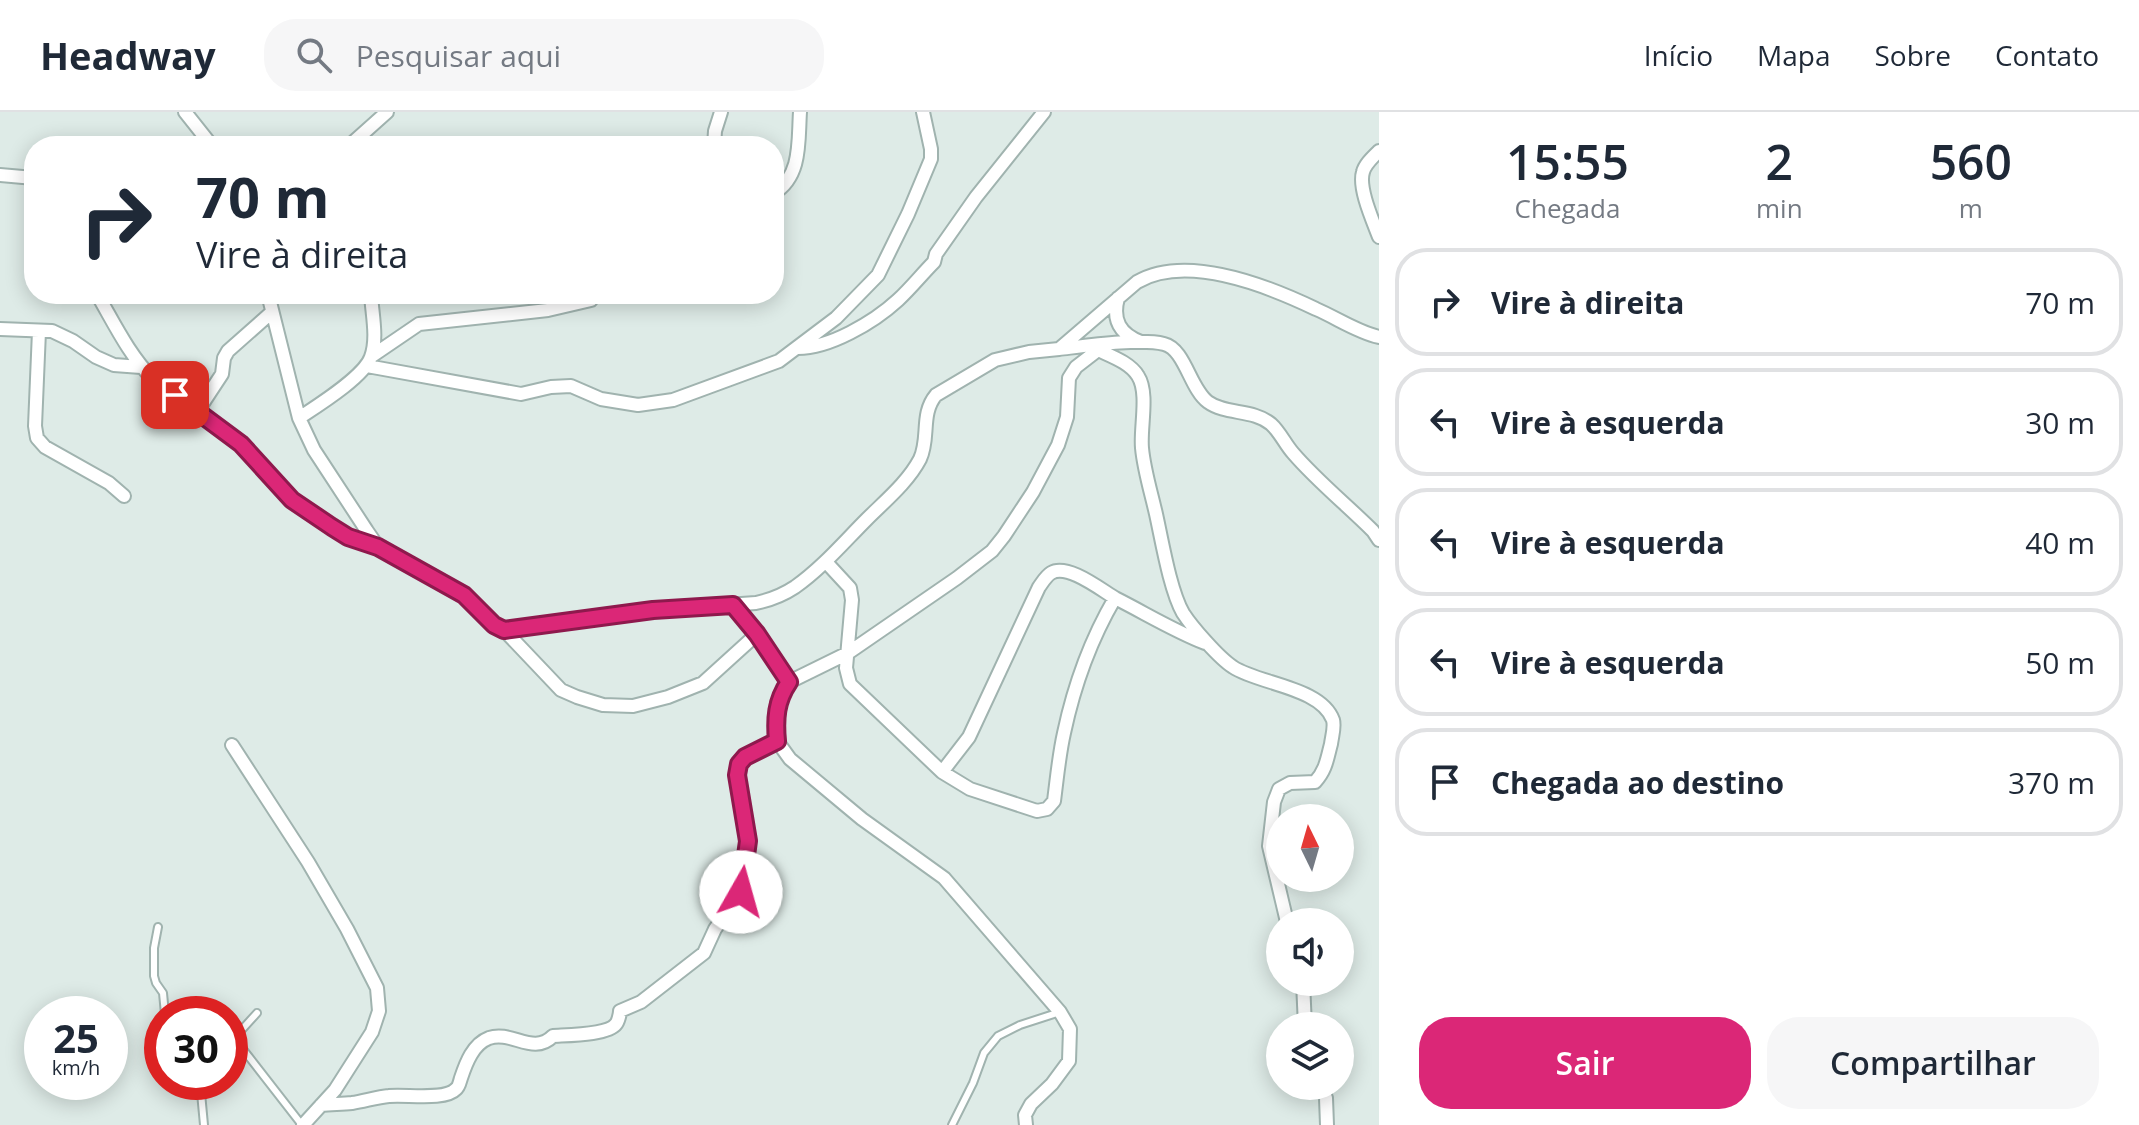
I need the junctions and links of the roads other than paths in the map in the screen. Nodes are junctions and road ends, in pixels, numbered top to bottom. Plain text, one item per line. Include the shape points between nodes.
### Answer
1 (185, 112) edge
2 (387, 112) edge
3 (721, 112) edge
4 (800, 112) edge
5 (923, 112) edge
6 (1044, 112) edge
7 (204, 136) edge
8 (360, 136) edge
9 (715, 136) edge
10 (1379, 151) edge
11 (0, 175) edge
12 (24, 177) edge
13 (784, 186) edge
14 (1379, 237) edge
15 (1118, 298) junction
16 (103, 304) edge
17 (270, 304) edge
18 (372, 304) edge
19 (574, 304) edge
20 (272, 312) junction
21 (0, 329) edge
22 (39, 331) junction
23 (1379, 337) edge
24 (1143, 342) junction
25 (796, 348) junction
26 (1094, 348) junction
27 (1059, 349) junction
28 (370, 361) junction
29 (141, 367) junction
30 (197, 412) junction
31 (299, 418) junction
32 (124, 496) dead end
33 (1379, 540) edge
34 (378, 547) junction
35 (826, 562) junction
36 (1115, 598) junction
37 (733, 605) junction
38 (504, 630) junction
39 (757, 634) junction
40 (1208, 644) junction
41 (848, 653) junction
42 (789, 682) junction
43 (777, 741) junction
44 (232, 745) dead end
45 (942, 772) junction
46 (1284, 908) edge
47 (158, 927) dead end
48 (163, 996) edge
49 (1060, 1012) junction
50 (257, 1013) dead end
51 (202, 1100) edge
52 (1326, 1100) edge
53 (321, 1105) junction
54 (204, 1125) edge
55 (302, 1125) edge
56 (952, 1125) edge
57 (1026, 1125) edge
58 (1327, 1125) edge

1 - 7 street
2 - 8 street
3 - 9 street
4 - 13 street via 797,158
5 - 25 street via 931,159 878,275 836,318
6 - 25 street via 976,197 934,262 897,301 821,345
10 - 14 street via 1362,173
11 - 12 street
15 - 23 street via 1155,274 1177,270 1227,275
15 - 24 street via 1117,320 1131,338
15 - 27 street
16 - 29 street
17 - 20 street
18 - 28 street
19 - 28 street via 419,324
20 - 30 street via 228,351 222,374
20 - 31 street
21 - 22 street
22 - 29 street via 52,331 114,365
22 - 32 street via 37,438
24 - 26 street
24 - 33 street via 1169,346 1177,353 1208,402 1257,415 1273,425 1292,452
25 - 28 street via 779,361 717,385 638,405 601,399 571,386 521,394
26 - 27 street
26 - 40 street via 1138,375 1143,388 1143,457 1165,555 1184,614
26 - 41 street via 1069,378 1067,417 1058,445 992,551
27 - 35 street via 995,360 936,395 926,415 922,456
28 - 31 street
29 - 30 street
30 - 34 street via 241,444 292,500 348,537
31 - 34 street
34 - 38 street via 464,595
35 - 37 street via 772,600
35 - 41 street via 850,588
36 - 40 street
36 - 45 street via 1070,571 1048,575 969,737
36 - 45 street via 1087,655 1064,732 1054,801 1047,809 1037,811 970,789
37 - 38 street
37 - 39 street
38 - 39 street via 561,690 603,705 633,706 703,683
39 - 42 street
40 - 46 street via 1233,668 1302,693 1332,717 1325,771 1315,782 1279,789 1274,802 1269,846
41 - 42 street
41 - 45 street via 850,684
42 - 43 street via 777,704
43 - 49 street via 790,759 862,819 944,878
43 - 53 street via 739,764 748,841 741,892 704,953 641,1002 620,1011 613,1027 553,1036 539,1046 490,1038 477,1045 453,1092
44 - 53 street via 308,862 377,988 379,1011 372,1032
47 - 48 lane via 154,976
49 - 56 lane via 998,1036 984,1053
49 - 57 street via 1070,1029 1069,1061 1031,1104
50 - 55 lane via 235,1039
51 - 54 lane
52 - 58 street
53 - 55 street

